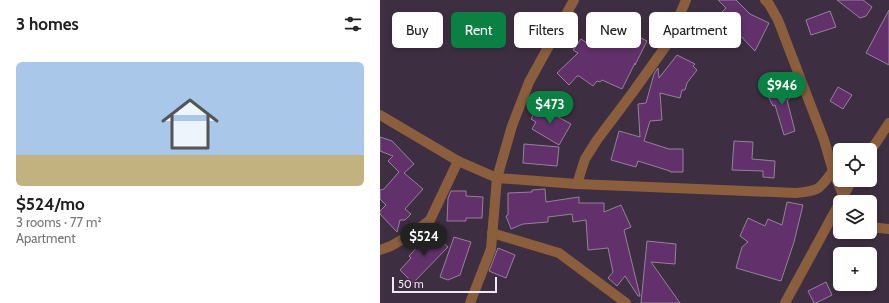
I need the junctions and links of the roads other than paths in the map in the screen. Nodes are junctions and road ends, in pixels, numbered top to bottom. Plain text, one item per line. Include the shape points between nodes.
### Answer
1 (574, 0) edge
2 (686, 0) edge
3 (765, 0) edge
4 (380, 115) edge
5 (889, 123) edge
6 (876, 143) edge
7 (458, 161) junction
8 (832, 171) junction
9 (497, 178) junction
10 (577, 184) junction
11 (848, 187) edge
12 (843, 195) joint
13 (833, 222) edge
14 (877, 228) edge
15 (889, 229) edge
16 (492, 233) junction
17 (380, 250) edge
18 (470, 303) edge
19 (626, 303) edge
20 (785, 303) edge

1 - 9 street via 529,82 512,126
2 - 10 street via 668,43 597,140 585,159
3 - 8 street via 778,20 824,140
4 - 7 street
5 - 6 street
7 - 9 street
7 - 17 street via 430,220 413,233
8 - 10 street via 814,192
8 - 12 street
9 - 10 street
9 - 16 street
11 - 12 street
13 - 20 street
14 - 15 street
16 - 18 street via 490,249
16 - 19 street via 559,252

